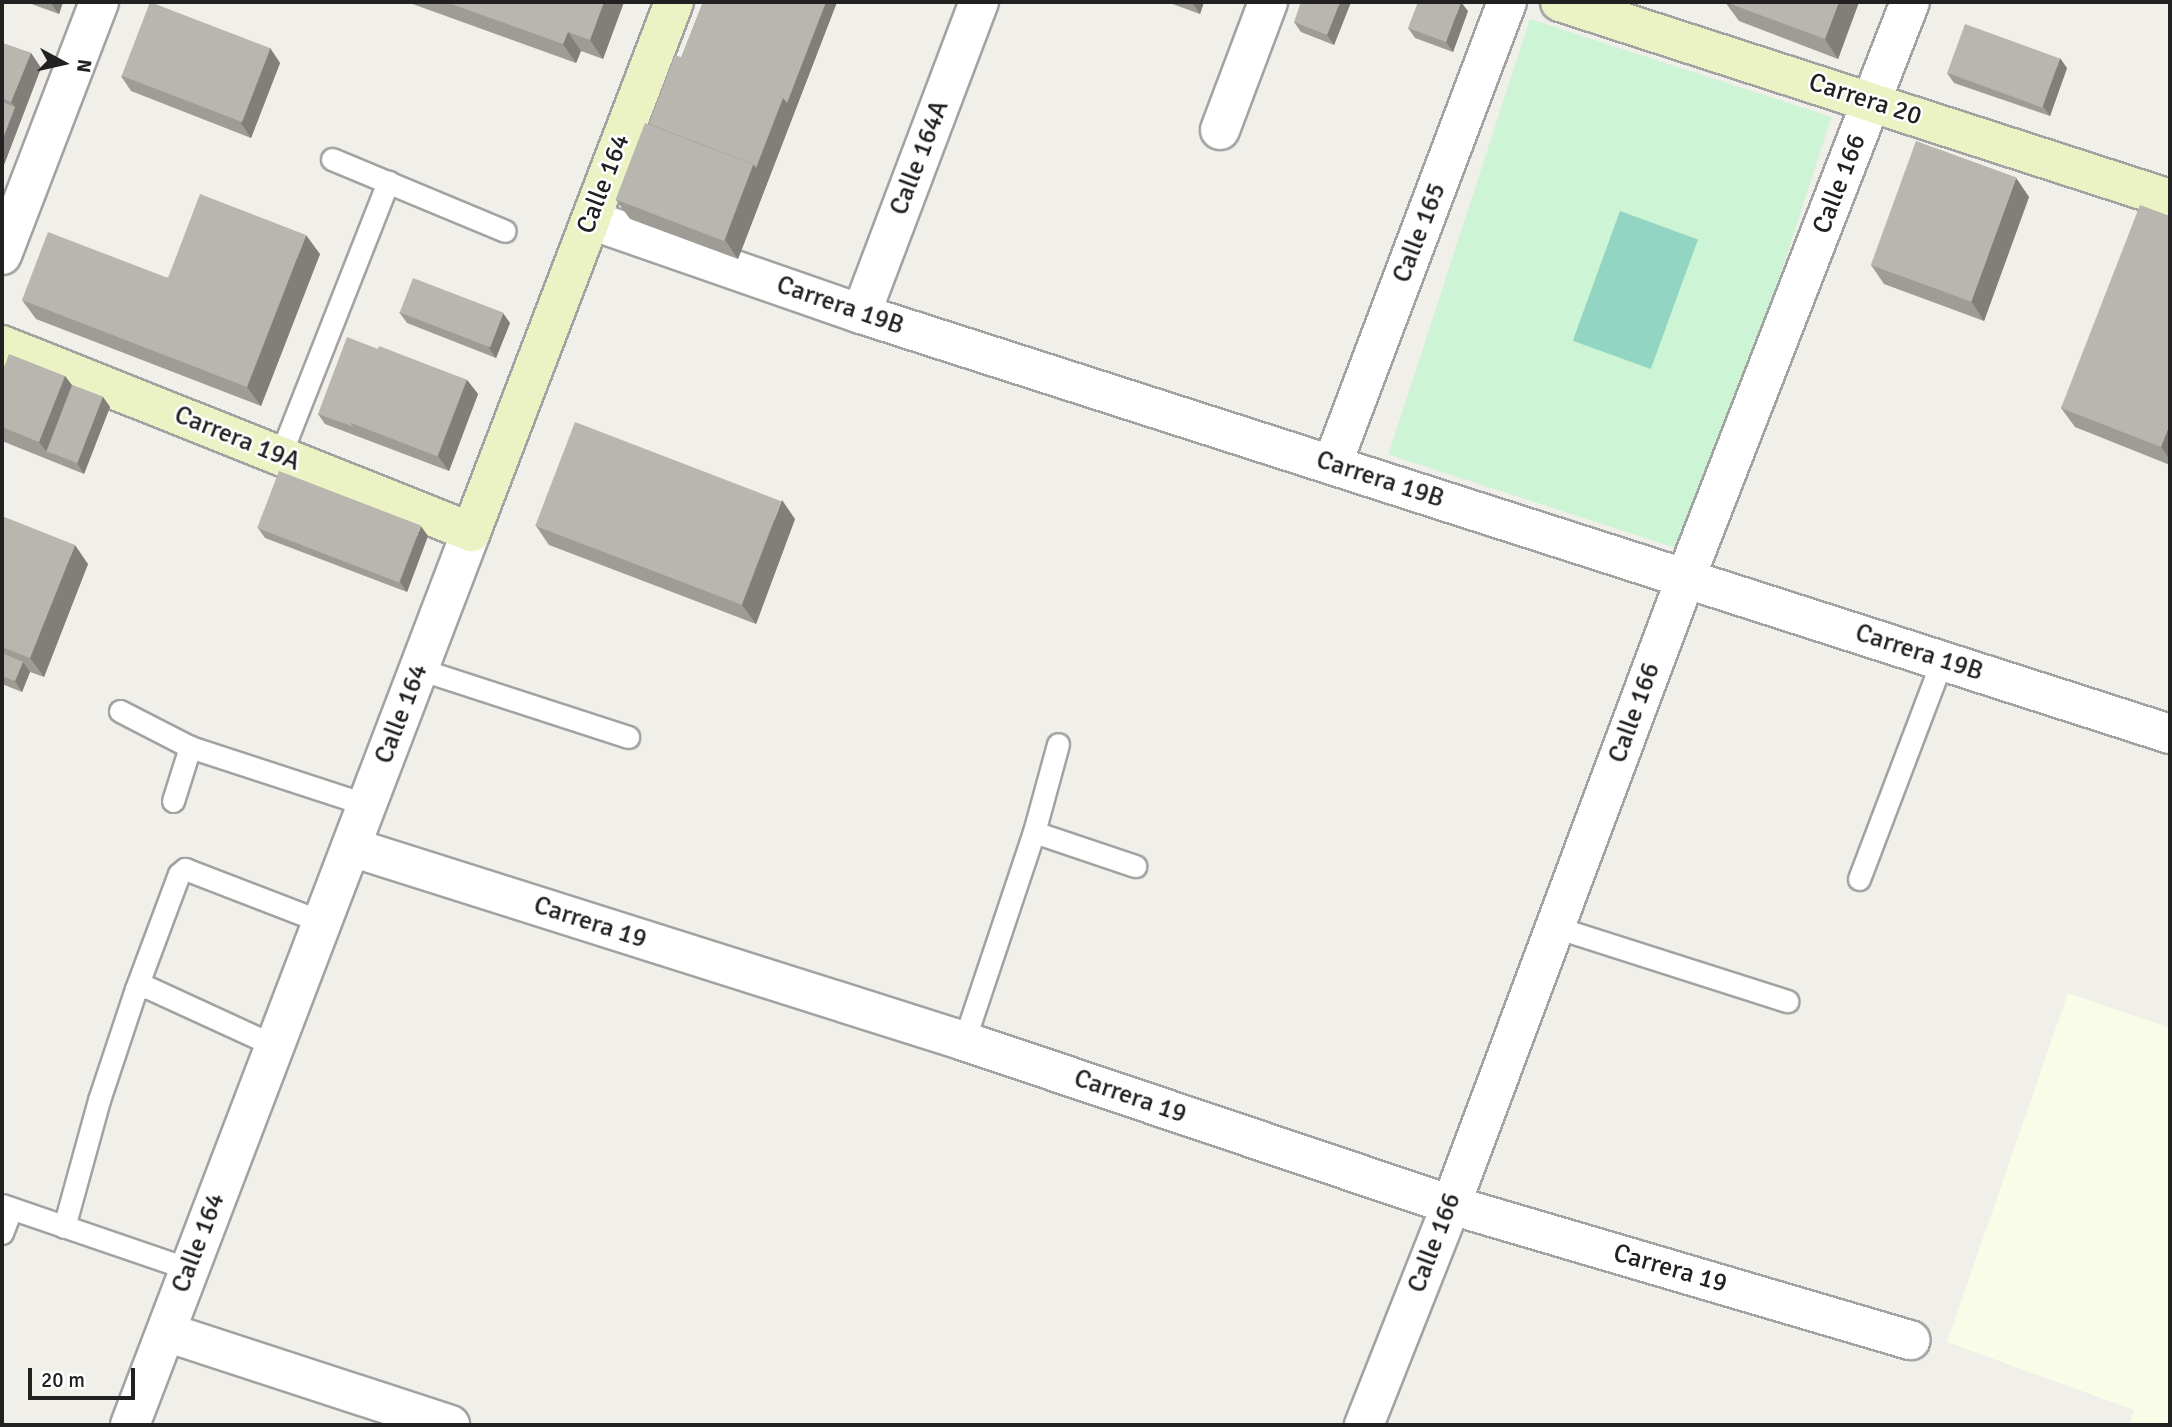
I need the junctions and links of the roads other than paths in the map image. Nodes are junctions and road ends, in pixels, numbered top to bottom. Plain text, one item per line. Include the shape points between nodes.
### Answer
1 (99, 2) edge
2 (674, 2) edge
3 (979, 2) edge
4 (1268, 2) edge
5 (1507, 2) edge
6 (1560, 2) edge
7 (1910, 2) edge
8 (1871, 102) junction
9 (1220, 130) dead end
10 (332, 159) dead end
11 (388, 182) junction
12 (2170, 199) edge
13 (591, 220) junction
14 (506, 231) dead end
15 (2, 255) edge
16 (861, 314) junction
17 (2, 345) edge
18 (280, 456) junction
19 (1332, 465) junction
20 (471, 532) junction
21 (1686, 577) junction
22 (1942, 660) junction
23 (419, 669) junction
24 (120, 711) dead end
25 (2170, 734) edge
26 (628, 737) dead end
27 (1058, 744) dead end
28 (190, 747) junction
29 (173, 802) dead end
30 (367, 806) junction
31 (1034, 832) junction
32 (351, 847) junction
33 (1135, 866) dead end
34 (1859, 880) dead end
35 (322, 922) junction
36 (1555, 927) junction
37 (136, 989) junction
38 (1787, 1001) dead end
39 (964, 1041) junction
40 (275, 1046) junction
41 (1451, 1205) junction
42 (6, 1207) edge
43 (64, 1227) junction
44 (2, 1233) edge
45 (189, 1269) junction
46 (166, 1332) junction
47 (1911, 1339) dead end
48 (130, 1425) edge
49 (450, 1425) edge
50 (1364, 1425) edge

1 - 15 street
2 - 13 main road, Calle 164
3 - 16 street, Calle 164A
4 - 9 street
5 - 19 street, Calle 165
6 - 8 main road, Carrera 20
7 - 8 street, Calle 166
8 - 12 main road, Carrera 20
8 - 21 street, Calle 166
10 - 11 lane
11 - 14 lane
11 - 18 lane
13 - 16 street, Carrera 19B
13 - 20 main road, Calle 164
16 - 19 street, Carrera 19B
17 - 18 main road, Carrera 19A
18 - 20 main road, Carrera 19A
19 - 21 street, Carrera 19B
20 - 23 street, Calle 164
21 - 22 street, Carrera 19B
21 - 36 street, Calle 166
22 - 25 street, Carrera 19B
22 - 34 lane
23 - 26 lane
23 - 30 street, Calle 164
24 - 28 lane
27 - 31 lane
28 - 29 lane
28 - 30 lane
30 - 32 street, Calle 164
31 - 33 lane
31 - 39 lane
32 - 35 street, Calle 164
32 - 39 street, Carrera 19
35 - 37 lane via 185,869 178,874
35 - 40 street, Calle 164
36 - 38 lane
36 - 41 street, Calle 166
37 - 40 lane via 147,987
37 - 43 lane
39 - 41 street, Carrera 19
40 - 45 street, Calle 164
41 - 47 street, Carrera 19
41 - 50 street, Calle 166
42 - 43 lane
42 - 44 lane
43 - 45 lane
45 - 46 street, Calle 164
46 - 48 street, Calle 164
46 - 49 street

